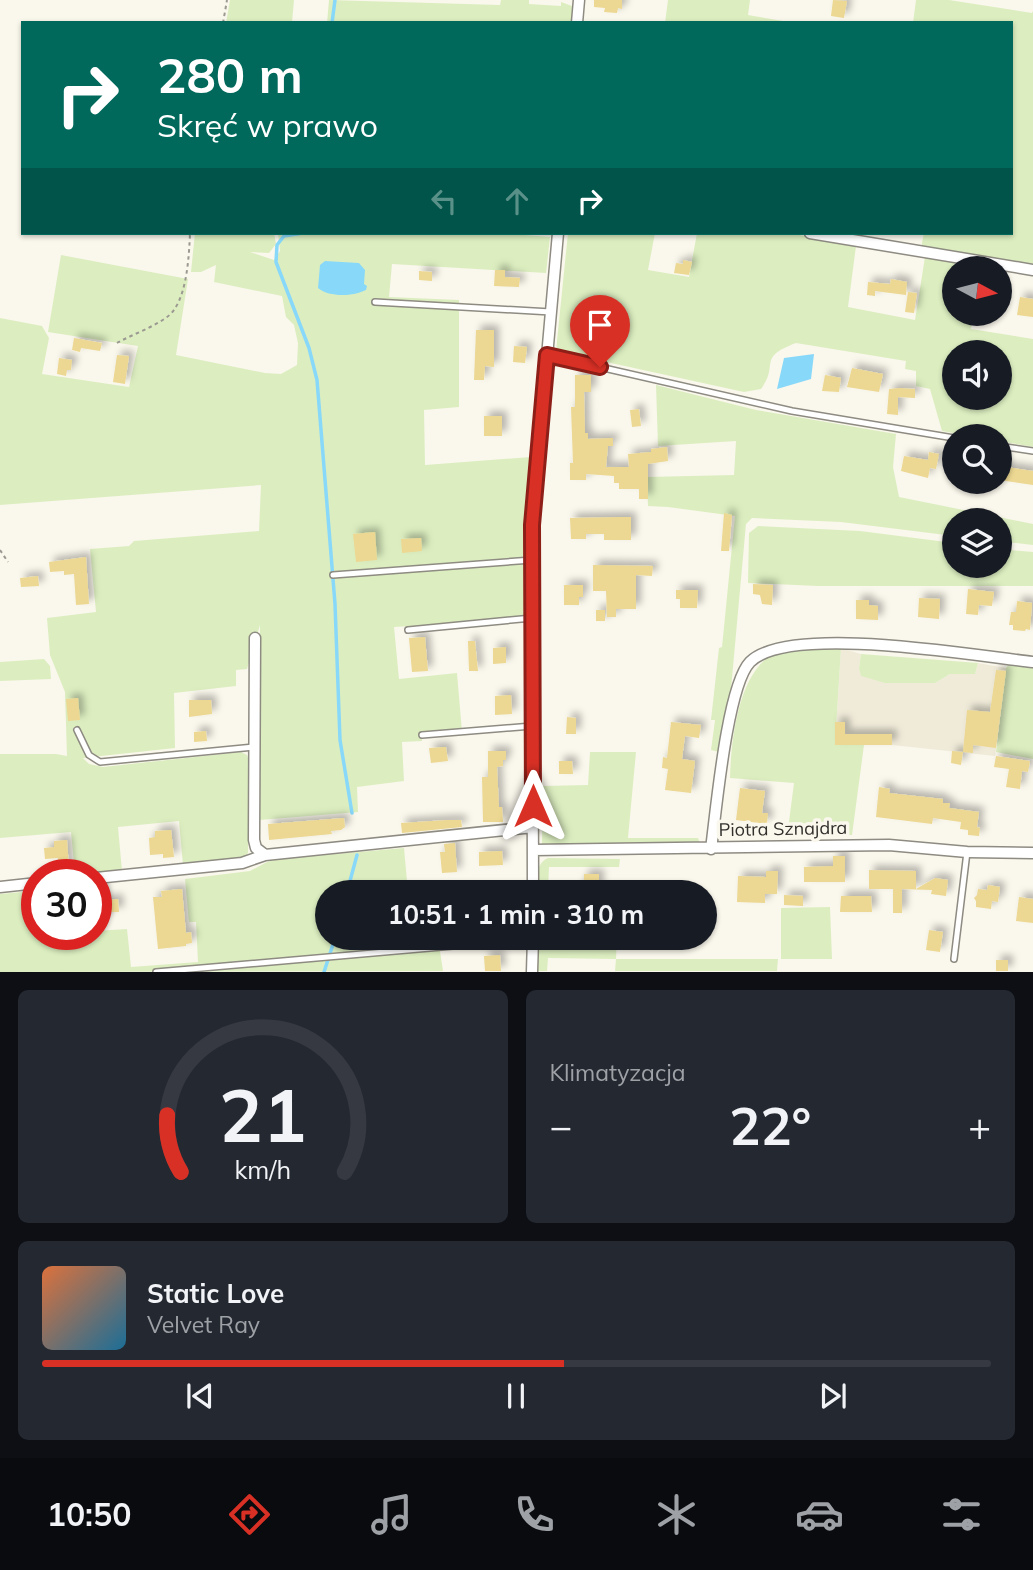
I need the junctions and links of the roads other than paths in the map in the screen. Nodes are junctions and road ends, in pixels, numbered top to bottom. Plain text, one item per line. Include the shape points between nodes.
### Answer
1 (579, 0) edge
2 (577, 21) edge
3 (558, 235) edge
4 (822, 235) edge
5 (1033, 270) edge
6 (375, 302) dead end
7 (551, 312) junction
8 (547, 355) junction
9 (942, 436) edge
10 (1012, 448) edge
11 (1033, 451) edge
12 (532, 560) junction
13 (333, 575) dead end
14 (532, 618) junction
15 (408, 630) dead end
16 (255, 638) dead end
17 (1033, 662) edge
18 (532, 726) junction
19 (77, 730) dead end
20 (422, 735) dead end
21 (254, 747) junction
22 (533, 827) junction
23 (711, 849) junction
24 (533, 850) junction
25 (967, 852) junction
26 (1033, 853) edge
27 (265, 855) junction
28 (112, 876) edge
29 (533, 880) edge
30 (21, 885) edge
31 (0, 887) edge
32 (396, 950) edge
33 (533, 950) edge
34 (954, 959) dead end
35 (156, 971) edge
36 (532, 971) edge

1 - 2 street
3 - 7 street
4 - 5 street
6 - 7 lane
7 - 8 street
8 - 9 lane via 792,411
8 - 12 street
10 - 11 lane
12 - 13 lane
12 - 14 street
14 - 15 lane
14 - 18 street
16 - 21 street
17 - 23 street via 858,642 767,652 750,662 736,695
18 - 20 lane
18 - 22 street
19 - 21 lane via 89,755 108,763
21 - 27 street via 254,840
22 - 24 street
22 - 27 street
23 - 24 street, Piotra Sznajdra
23 - 25 street, Piotra Sznajdra via 889,845
24 - 29 street
25 - 26 street, Piotra Sznajdra
25 - 34 lane
27 - 28 street via 242,863
30 - 31 street
32 - 35 lane
33 - 36 street

